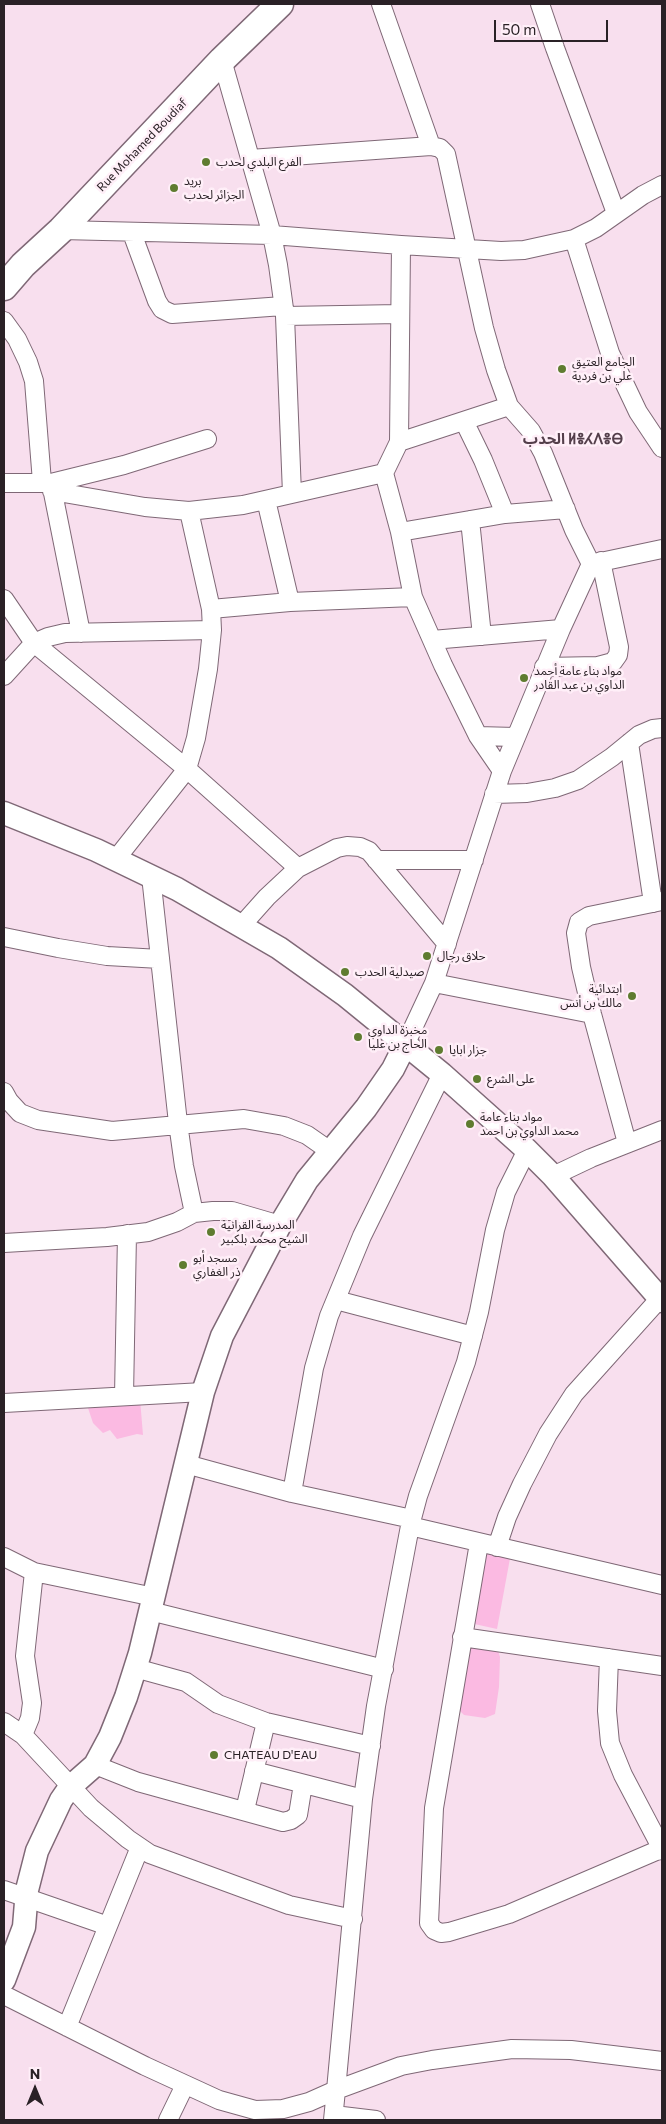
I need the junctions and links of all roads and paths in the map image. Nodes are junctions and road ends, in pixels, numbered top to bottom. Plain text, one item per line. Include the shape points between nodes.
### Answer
1 (280, 4) edge
2 (381, 4) edge
3 (540, 4) edge
4 (222, 60) junction
5 (431, 146) junction
6 (250, 159) junction
7 (662, 185) edge
8 (616, 213) junction
9 (61, 230) junction
10 (132, 233) junction
11 (272, 235) junction
12 (574, 239) junction
13 (401, 245) junction
14 (466, 249) junction
15 (4, 287) edge
16 (284, 311) junction
17 (399, 314) junction
18 (4, 321) edge
19 (509, 406) junction
20 (464, 421) junction
21 (207, 439) dead end
22 (399, 442) junction
23 (662, 448) edge
24 (384, 472) junction
25 (4, 483) edge
26 (48, 486) junction
27 (292, 494) junction
28 (266, 500) junction
29 (566, 508) junction
30 (189, 510) junction
31 (505, 514) junction
32 (470, 520) junction
33 (400, 532) junction
34 (662, 549) edge
35 (596, 562) junction
36 (413, 597) junction
37 (4, 599) edge
38 (290, 602) junction
39 (211, 609) junction
40 (561, 629) junction
41 (212, 630) junction
42 (81, 633) junction
43 (482, 636) junction
44 (432, 640) junction
45 (34, 643) junction
46 (544, 667) junction
47 (4, 676) edge
48 (662, 728) edge
49 (478, 736) junction
50 (515, 737) junction
51 (629, 743) junction
52 (187, 769) junction
53 (502, 771) junction
54 (494, 794) junction
55 (4, 813) edge
56 (116, 859) junction
57 (376, 860) junction
58 (474, 860) junction
59 (298, 868) junction
60 (151, 876) junction
61 (658, 902) edge
62 (242, 925) junction
63 (4, 937) edge
64 (447, 944) junction
65 (160, 959) junction
66 (434, 983) junction
67 (592, 1014) junction
68 (406, 1044) junction
69 (442, 1074) junction
70 (4, 1092) edge
71 (178, 1124) junction
72 (662, 1130) edge
73 (627, 1143) junction
74 (527, 1150) junction
75 (330, 1151) junction
76 (553, 1176) junction
77 (194, 1213) junction
78 (280, 1225) junction
79 (127, 1234) junction
80 (4, 1242) edge
81 (662, 1298) edge
82 (336, 1300) junction
83 (473, 1336) junction
84 (203, 1392) junction
85 (124, 1396) junction
86 (4, 1403) edge
87 (186, 1464) junction
88 (292, 1492) junction
89 (411, 1523) junction
90 (479, 1543) junction
91 (497, 1548) junction
92 (4, 1557) edge
93 (34, 1572) junction
94 (662, 1585) edge
95 (152, 1604) junction
96 (462, 1637) junction
97 (609, 1658) junction
98 (662, 1666) edge
99 (136, 1668) junction
100 (384, 1669) junction
101 (4, 1722) edge
102 (266, 1722) junction
103 (23, 1735) junction
104 (371, 1746) junction
105 (95, 1765) junction
106 (254, 1771) junction
107 (303, 1784) junction
108 (70, 1787) junction
109 (363, 1799) junction
110 (245, 1810) junction
111 (140, 1847) junction
112 (662, 1850) edge
113 (4, 1890) edge
114 (27, 1898) junction
115 (353, 1918) junction
116 (108, 1926) junction
117 (4, 1980) edge
118 (4, 1995) edge
119 (67, 2027) junction
120 (662, 2061) edge
121 (184, 2085) junction
122 (336, 2090) junction
123 (334, 2117) edge
124 (168, 2120) edge
125 (376, 2120) edge

1 - 4 main road, Rue Mohamed Boudiaf
2 - 5 street
3 - 8 street
4 - 6 street
4 - 9 main road, Rue Mohamed Boudiaf
5 - 6 street
5 - 14 street via 446,154
6 - 11 street
7 - 8 street
8 - 12 street
9 - 10 street
9 - 15 main road, Rue Mohamed Boudiaf
10 - 11 street
10 - 16 street via 162,309 172,314
11 - 13 street
11 - 16 street
12 - 14 street via 524,250
12 - 23 street via 613,360 638,412
13 - 14 street
13 - 17 street
14 - 19 street via 486,337
16 - 17 street
16 - 27 street
17 - 22 street
18 - 26 street via 17,339 34,381
19 - 20 street
19 - 29 street via 531,431
20 - 22 street
20 - 31 street
21 - 26 street
22 - 24 street
24 - 27 street
24 - 33 street
25 - 26 street
26 - 30 street via 145,507
26 - 42 street
27 - 28 street
28 - 30 street
28 - 38 street
29 - 31 street
29 - 35 street
30 - 39 street
31 - 32 street
32 - 33 street
32 - 43 street
33 - 36 street
34 - 35 street
35 - 40 street
35 - 46 street via 619,646 618,655 613,662 598,666
36 - 38 street
36 - 44 street
37 - 45 street
38 - 39 street
39 - 41 street
40 - 43 street
40 - 46 street
41 - 42 street
41 - 52 street via 202,708
42 - 45 street via 65,633
43 - 44 street
44 - 49 street
45 - 47 street
45 - 52 street
46 - 50 street
48 - 51 street via 639,735
49 - 50 street
49 - 53 street
50 - 53 street
51 - 54 street via 578,780 527,793
51 - 61 street
52 - 56 street
52 - 59 street
53 - 54 street
54 - 58 street
55 - 56 street
56 - 60 street
57 - 58 street
57 - 59 street via 369,851 347,846
57 - 64 street
58 - 64 street
59 - 62 street
60 - 62 street
60 - 65 street
61 - 67 street via 589,916 579,922 576,933
62 - 68 street via 345,994
63 - 65 street via 107,956
64 - 66 street
65 - 71 street
66 - 67 street
66 - 68 street
67 - 73 street
68 - 69 street
68 - 75 street via 366,1108
69 - 74 street
69 - 82 street via 362,1236
70 - 71 street via 20,1113 38,1120 112,1131
71 - 75 street via 244,1119 284,1126 307,1135
71 - 77 street
72 - 73 street
73 - 76 street
74 - 76 street
74 - 83 street via 506,1192
75 - 78 street via 307,1180
76 - 81 street
77 - 78 street via 232,1211
77 - 79 street via 148,1232
78 - 84 street via 222,1336
79 - 80 street
79 - 85 street
81 - 91 street via 574,1394 548,1434 511,1508
82 - 83 street
82 - 88 street via 314,1368
83 - 89 street
84 - 85 street
84 - 87 street
85 - 86 street
87 - 88 street
87 - 95 street
88 - 89 street
89 - 90 street
89 - 100 street
90 - 91 street
90 - 96 street
91 - 94 street
92 - 93 street
93 - 95 street
93 - 103 street via 25,1656 32,1703
95 - 99 street
95 - 100 street
96 - 97 street
96 - 112 street via 434,1808 429,1923 434,1930 449,1932 509,1914
97 - 98 street
97 - 112 street via 607,1711 610,1743
99 - 102 street via 186,1682 218,1704
99 - 105 street via 110,1737
100 - 104 street
101 - 103 street
102 - 104 street
102 - 106 street
103 - 108 street
104 - 109 street
105 - 108 street
105 - 110 street via 138,1782
106 - 107 street
106 - 110 street
107 - 109 street
107 - 110 street via 298,1815 291,1820 283,1822
108 - 111 street
108 - 114 street via 60,1800 37,1851
109 - 115 street
111 - 115 street via 150,1854 289,1905
111 - 116 street
113 - 114 street
114 - 116 street
114 - 117 street via 24,1927
115 - 122 street
116 - 119 street
118 - 119 street
119 - 121 street
120 - 122 street via 571,2050 512,2049 401,2066
121 - 122 street via 219,2100 255,2110 283,2109
121 - 124 street
122 - 123 street
123 - 125 street

